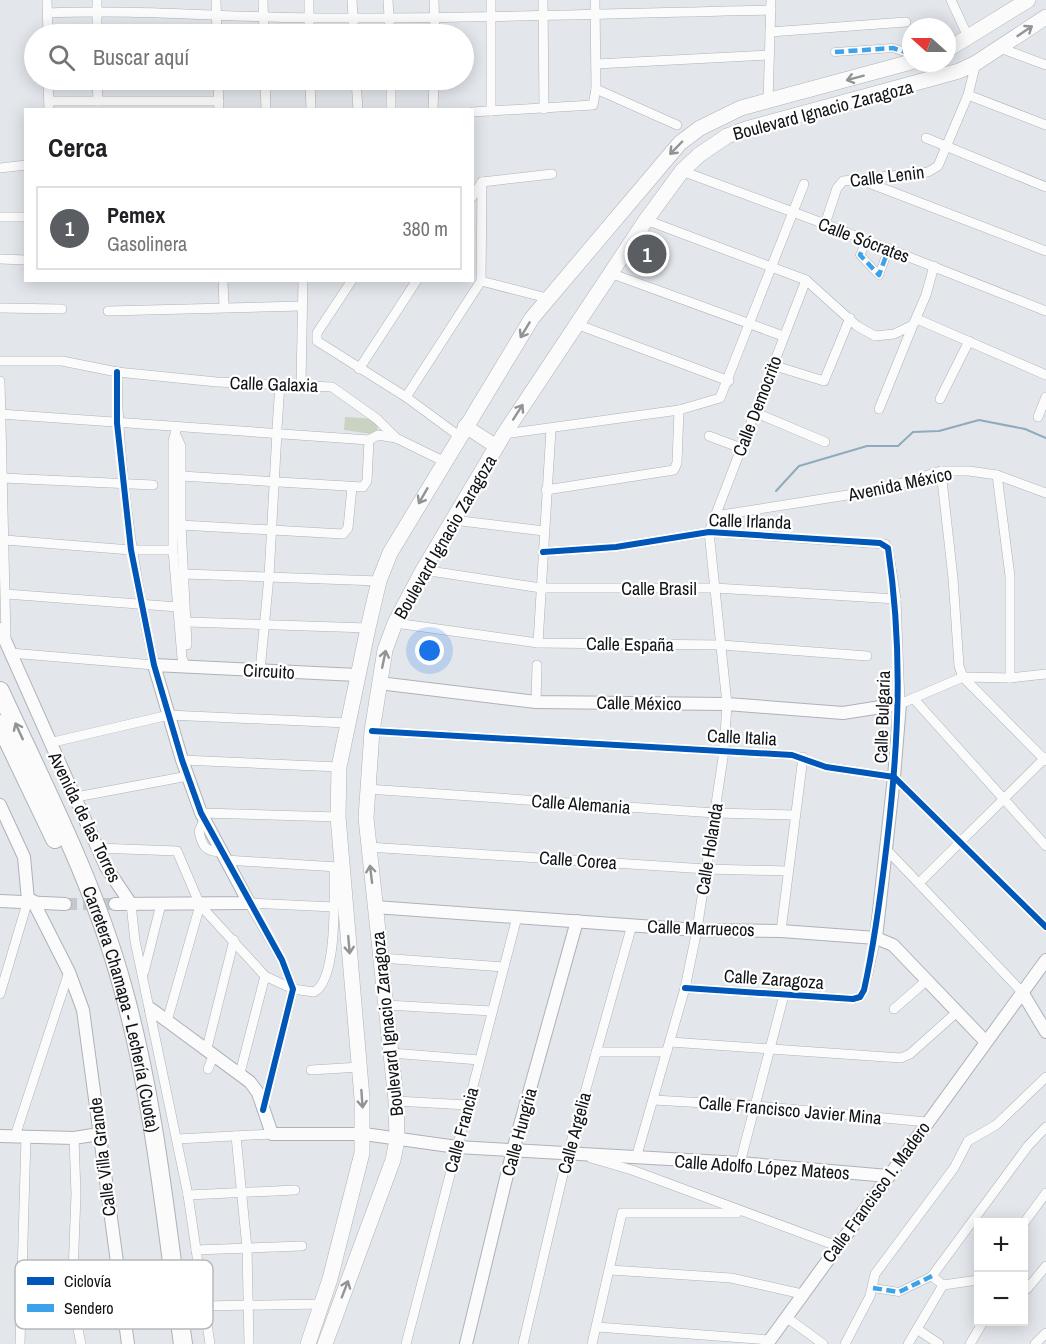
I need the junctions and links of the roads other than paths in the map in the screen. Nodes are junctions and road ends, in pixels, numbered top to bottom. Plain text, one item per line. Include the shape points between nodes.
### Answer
1 (47, 0) edge
2 (97, 0) edge
3 (216, 0) edge
4 (263, 0) edge
5 (309, 0) edge
6 (352, 0) edge
7 (388, 0) edge
8 (434, 0) edge
9 (491, 0) edge
10 (543, 0) edge
11 (595, 0) edge
12 (951, 0) edge
13 (1028, 0) edge
14 (771, 5) edge
15 (97, 11) junction
16 (48, 13) junction
17 (595, 14) junction
18 (544, 15) junction
19 (217, 16) junction
20 (490, 16) junction
21 (435, 17) junction
22 (1046, 17) edge
23 (263, 18) junction
24 (309, 18) junction
25 (353, 18) junction
26 (389, 18) junction
27 (902, 22) edge
28 (48, 24) edge
29 (97, 24) edge
30 (217, 24) edge
31 (263, 24) edge
32 (309, 24) edge
33 (353, 24) edge
34 (389, 24) edge
35 (435, 24) edge
36 (770, 32) junction
37 (969, 39) junction
38 (956, 46) edge
39 (1000, 48) junction
40 (902, 51) edge
41 (835, 52) dead end
42 (769, 55) junction
43 (976, 63) junction
44 (596, 64) junction
45 (902, 65) edge
46 (1046, 65) edge
47 (596, 89) junction
48 (48, 90) edge
49 (98, 90) edge
50 (218, 90) edge
51 (265, 90) edge
52 (310, 90) edge
53 (357, 90) edge
54 (391, 90) edge
55 (434, 90) edge
56 (968, 95) junction
57 (98, 101) junction
58 (768, 102) junction
59 (49, 105) edge
60 (219, 105) edge
61 (266, 108) edge
62 (311, 108) edge
63 (358, 108) edge
64 (391, 108) edge
65 (433, 108) edge
66 (544, 109) junction
67 (491, 111) junction
68 (474, 112) edge
69 (676, 125) dead end
70 (1046, 125) edge
71 (926, 138) dead end
72 (948, 148) junction
73 (24, 165) edge
74 (0, 168) edge
75 (681, 171) junction
76 (552, 174) dead end
77 (858, 179) junction
78 (482, 182) junction
79 (804, 184) dead end
80 (1046, 187) edge
81 (474, 193) edge
82 (793, 214) junction
83 (0, 217) edge
84 (24, 217) edge
85 (646, 220) junction
86 (825, 224) junction
87 (867, 240) junction
88 (889, 248) junction
89 (1046, 251) edge
90 (0, 259) edge
91 (24, 260) edge
92 (934, 266) junction
93 (772, 267) junction
94 (610, 273) junction
95 (806, 280) junction
96 (481, 281) junction
97 (223, 282) edge
98 (303, 282) edge
99 (351, 282) edge
100 (416, 282) edge
101 (547, 298) junction
102 (224, 306) junction
103 (301, 306) junction
104 (0, 308) edge
105 (62, 309) dead end
106 (108, 310) dead end
107 (1046, 311) edge
108 (850, 318) junction
109 (915, 322) junction
110 (576, 324) junction
111 (750, 324) junction
112 (783, 336) junction
113 (969, 341) junction
114 (0, 361) edge
115 (772, 365) junction
116 (359, 369) junction
117 (117, 372) junction
118 (1046, 375) edge
119 (0, 381) edge
120 (729, 381) junction
121 (280, 384) junction
122 (301, 384) junction
123 (406, 397) junction
124 (1046, 397) edge
125 (940, 399) dead end
126 (879, 409) dead end
127 (679, 410) junction
128 (754, 412) junction
129 (1, 414) edge
130 (1038, 417) dead end
131 (117, 423) junction
132 (550, 429) junction
133 (277, 430) junction
134 (176, 431) junction
135 (462, 431) junction
136 (709, 436) dead end
137 (396, 438) junction
138 (369, 440) junction
139 (500, 440) junction
140 (825, 442) dead end
141 (741, 448) junction
142 (443, 461) junction
143 (941, 471) junction
144 (997, 475) junction
145 (181, 476) junction
146 (3, 478) junction
147 (275, 483) junction
148 (125, 486) junction
149 (153, 486) dead end
150 (352, 487) junction
151 (546, 490) junction
152 (1046, 493) edge
153 (715, 516) junction
154 (453, 520) junction
155 (181, 525) junction
156 (272, 530) junction
157 (544, 531) junction
158 (709, 532) junction
159 (5, 540) junction
160 (885, 544) joint
161 (131, 550) junction
162 (173, 550) junction
163 (543, 552) junction
164 (423, 570) junction
165 (184, 574) junction
166 (269, 576) junction
167 (379, 581) junction
168 (541, 588) junction
169 (715, 588) junction
170 (6, 594) junction
171 (896, 599) junction
172 (141, 606) junction
173 (178, 607) junction
174 (187, 622) junction
175 (264, 623) junction
176 (395, 623) junction
177 (368, 628) junction
178 (0, 629) edge
179 (538, 643) junction
180 (722, 645) junction
181 (8, 648) junction
182 (867, 656) dead end
183 (154, 665) junction
184 (184, 665) junction
185 (537, 665) dead end
186 (260, 671) junction
187 (1046, 674) edge
188 (357, 675) junction
189 (963, 676) junction
190 (1010, 678) junction
191 (379, 683) junction
192 (0, 691) edge
193 (913, 698) junction
194 (536, 702) junction
195 (727, 704) junction
196 (900, 704) junction
197 (169, 715) junction
198 (347, 723) junction
199 (0, 724) edge
200 (372, 731) junction
201 (49, 743) junction
202 (724, 751) junction
203 (803, 757) junction
204 (1045, 759) edge
205 (182, 760) junction
206 (339, 767) junction
207 (188, 776) junction
208 (894, 777) junction
209 (367, 789) junction
210 (76, 797) junction
211 (1004, 800) junction
212 (0, 805) edge
213 (715, 813) junction
214 (795, 815) junction
215 (203, 817) junction
216 (338, 817) junction
217 (960, 842) junction
218 (368, 846) junction
219 (1046, 846) edge
220 (97, 848) junction
221 (886, 849) junction
222 (224, 856) junction
223 (338, 867) junction
224 (706, 869) junction
225 (788, 871) junction
226 (919, 883) junction
227 (30, 900) junction
228 (0, 901) edge
229 (249, 903) junction
230 (65, 904) tunnel mouth
231 (115, 904) tunnel mouth
232 (131, 904) junction
233 (161, 904) junction
234 (200, 905) junction
235 (334, 907) junction
236 (375, 907) junction
237 (517, 916) junction
238 (577, 921) junction
239 (632, 925) junction
240 (1046, 927) edge
241 (697, 930) junction
242 (781, 931) junction
243 (876, 938) junction
244 (234, 940) junction
245 (381, 958) junction
246 (1046, 960) edge
247 (504, 967) junction
248 (69, 972) junction
249 (143, 974) junction
250 (266, 976) junction
251 (926, 981) junction
252 (685, 988) junction
253 (293, 989) junction
254 (1022, 992) junction
255 (0, 994) edge
256 (783, 995) junction
257 (860, 997) joint
258 (386, 1005) junction
259 (151, 1009) junction
260 (894, 1009) dead end
261 (492, 1011) junction
262 (956, 1013) junction
263 (168, 1021) junction
264 (1045, 1025) edge
265 (985, 1041) junction
266 (670, 1042) junction
267 (770, 1048) junction
268 (210, 1051) junction
269 (596, 1052) junction
270 (667, 1052) junction
271 (391, 1053) junction
272 (480, 1059) junction
273 (360, 1067) junction
274 (208, 1069) dead end
275 (311, 1070) dead end
276 (240, 1073) junction
277 (1046, 1077) edge
278 (654, 1100) junction
279 (396, 1101) junction
280 (467, 1105) junction
281 (756, 1106) junction
282 (263, 1110) junction
283 (927, 1122) junction
284 (1046, 1127) edge
285 (99, 1134) junction
286 (272, 1134) junction
287 (364, 1134) junction
288 (0, 1136) edge
289 (21, 1136) junction
290 (236, 1137) junction
291 (74, 1138) junction
292 (177, 1139) junction
293 (397, 1140) junction
294 (457, 1147) junction
295 (513, 1150) junction
296 (571, 1153) junction
297 (740, 1163) junction
298 (634, 1164) junction
299 (888, 1176) junction
300 (295, 1190) dead end
301 (241, 1192) junction
302 (1046, 1193) edge
303 (188, 1195) junction
304 (742, 1213) junction
305 (1027, 1218) edge
306 (302, 1246) dead end
307 (837, 1246) junction
308 (248, 1248) junction
309 (196, 1250) junction
310 (20, 1260) edge
311 (74, 1260) edge
312 (116, 1260) edge
313 (158, 1260) edge
314 (170, 1260) edge
315 (197, 1260) edge
316 (1046, 1266) edge
317 (610, 1270) junction
318 (932, 1276) junction
319 (974, 1281) edge
320 (943, 1285) junction
321 (873, 1288) junction
322 (1028, 1288) edge
323 (802, 1294) junction
324 (322, 1304) junction
325 (250, 1305) junction
326 (213, 1306) edge
327 (786, 1317) junction
328 (980, 1326) edge
329 (597, 1327) junction
330 (20, 1329) edge
331 (78, 1329) edge
332 (125, 1329) edge
333 (169, 1329) edge
334 (181, 1329) edge
335 (208, 1329) edge
336 (917, 1329) junction
337 (1046, 1333) edge
338 (769, 1342) edge
339 (20, 1344) edge
340 (81, 1344) edge
341 (128, 1344) edge
342 (171, 1344) edge
343 (183, 1344) edge
344 (210, 1344) edge
345 (249, 1344) edge
346 (308, 1344) edge
347 (325, 1344) edge
348 (406, 1344) edge
349 (466, 1344) edge
350 (523, 1344) edge
351 (592, 1344) edge
352 (823, 1344) edge
353 (845, 1344) edge
354 (908, 1344) edge
355 (939, 1344) edge
356 (970, 1344) edge
357 (1035, 1344) edge

1 - 16 street
2 - 15 street
3 - 19 street
4 - 23 street
5 - 24 street
6 - 25 street
7 - 26 street
8 - 21 street
9 - 20 street
10 - 18 street
11 - 17 street
12 - 37 street
13 - 37 main road
14 - 17 street
14 - 36 street
15 - 16 street
15 - 19 street
15 - 29 street
16 - 28 street
17 - 18 street
17 - 44 street
18 - 20 street
18 - 66 street
19 - 23 street
19 - 30 street
20 - 21 street
20 - 67 street
21 - 26 street
21 - 35 street
39 -> 22 main road, Boulevard Ignacio Zaragoza
23 - 24 street
23 - 31 street
24 - 25 street
24 - 32 street
25 - 26 street
25 - 33 street
26 - 34 street
27 - 36 street
36 - 42 street
37 - 38 main road
39 - 43 main road, Boulevard Ignacio Zaragoza
39 - 46 street
40 - 41 street
42 - 44 street
42 - 58 street
43 - 56 street, Calle Lenin
43 - 75 main road, Boulevard Ignacio Zaragoza via 938,78 737,132 713,144
44 - 47 street
45 -> 58 main road, Boulevard Ignacio Zaragoza
47 - 66 street via 593,105
47 - 69 street
48 - 59 street
49 - 57 street
50 - 60 street
51 - 61 street
52 - 62 street
53 - 63 street
54 - 64 street
55 - 65 street
56 - 70 street
56 - 72 street, Calle Lenin
57 - 59 street
57 - 60 street
58 -> 101 main road, Boulevard Ignacio Zaragoza via 720,117 680,143
66 - 67 street
67 - 68 street
71 - 72 street
72 - 77 street, Calle Lenin via 934,170
72 - 80 street
73 - 74 street
75 - 82 street, Calle Sócrates
75 - 85 main road, Boulevard Ignacio Zaragoza
76 - 78 street
77 - 86 street, Calle Lenin via 839,183
77 - 89 street
78 - 81 street
78 - 96 street
79 - 82 street
82 - 86 street, Calle Sócrates
82 - 93 street
83 - 84 street
85 - 93 street
85 - 94 main road, Boulevard Ignacio Zaragoza
86 - 87 street, Calle Sócrates
87 - 88 street, Calle Sócrates
87 - 88 street via 860,255 879,275
88 - 92 street, Calle Sócrates
90 - 91 street
92 - 107 street, Calle Sócrates
92 - 109 street
93 - 95 street
93 - 111 street
94 - 110 main road, Boulevard Ignacio Zaragoza
94 - 111 street
95 - 108 street
95 - 112 street, Calle Democrito
96 - 101 street
96 - 123 street
97 - 102 street
98 - 103 street
99 - 116 street via 315,337
100 - 116 street
101 -> 135 main road, Boulevard Ignacio Zaragoza
102 - 103 street
102 - 106 street
103 - 122 street
104 - 105 street
108 - 109 street via 875,336 894,334
108 - 115 street via 824,381
109 - 113 street
109 - 126 street
110 - 120 street
139 -> 110 main road, Boulevard Ignacio Zaragoza
111 - 112 street
111 - 120 street
112 - 115 street, Calle Democrito
113 - 118 street
113 - 125 street
114 - 117 street, Calle Galaxia via 62,362
115 - 128 street, Calle Democrito
116 - 123 street
117 - 121 street, Calle Galaxia
117 - 131 street
119 - 129 street
120 - 127 street via 720,398
121 - 122 street, Calle Galaxia
121 - 133 street
122 - 137 street, Calle Galaxia via 337,390
123 - 135 street
124 - 130 street
127 - 132 street
127 - 151 street via 674,470
128 - 140 street
128 - 141 street, Calle Democrito
129 - 131 street
129 - 146 street
131 - 134 street
131 - 148 street
132 - 139 street
132 - 151 street
133 - 134 street
133 - 138 street
133 - 147 street
134 - 145 street
134 - 162 street via 172,453
135 - 139 main road
135 - 142 main road, Boulevard Ignacio Zaragoza
136 - 141 street
137 - 138 street via 378,435
137 - 142 street, Calle Galaxia
138 - 150 street via 366,485
139 - 154 main road, Boulevard Ignacio Zaragoza
141 - 153 street, Calle Democrito
142 -> 167 main road, Boulevard Ignacio Zaragoza via 390,553
143 - 144 street, Avenida México
143 - 153 street, Avenida México via 879,490
143 - 189 street
144 - 152 street, Avenida México
144 - 190 street via 1010,576
145 - 147 street
145 - 155 street
146 - 148 street
146 - 159 street
147 - 150 street
147 - 156 street
148 - 149 street
148 - 161 street
150 - 156 street via 346,532
151 - 157 street
153 - 158 street, Calle Democrito
154 - 157 street
154 - 164 main road, Boulevard Ignacio Zaragoza
155 - 156 street
155 - 165 street
156 - 166 street
157 - 163 street
158 - 160 street, Calle Irlanda
158 - 163 street, Calle Irlanda via 616,547
158 - 169 street, Calle Holanda
159 - 161 street
159 - 170 street
160 - 171 street, Calle Bulgaria
161 - 162 street
161 - 172 street
162 - 173 street
163 - 168 street
164 - 168 street, Calle Brasil
164 - 176 main road, Boulevard Ignacio Zaragoza
165 - 166 street
165 - 174 street
166 - 167 street
166 - 175 street
167 - 177 main road, Boulevard Ignacio Zaragoza
168 - 169 street, Calle Brasil
168 - 179 street
169 - 171 street, Calle Brasil
169 - 180 street, Calle Holanda
170 - 172 street
170 - 181 street
171 - 196 street, Calle Bulgaria
172 - 173 street
172 - 183 street
173 - 184 street
174 - 175 street
174 - 184 street
175 - 177 street
175 - 186 street
176 - 179 street, Calle España
191 -> 176 main road, Boulevard Ignacio Zaragoza
177 - 188 main road, Boulevard Ignacio Zaragoza
178 - 181 street, Avenida de las Torres
179 - 180 street, Calle España
180 - 182 street, Calle España
180 - 195 street, Calle Holanda
181 - 183 street
181 - 201 street, Avenida de las Torres
183 - 184 street, Circuito
183 - 197 street
184 - 186 street, Circuito
185 - 194 street
186 - 188 street, Circuito
187 - 190 street
188 - 198 main road, Boulevard Ignacio Zaragoza
189 - 190 street
189 - 193 street
189 - 204 street
191 - 194 street, Calle México
191 - 200 main road, Boulevard Ignacio Zaragoza
314 -> 192 highway, Carretera Chamapa - Lechería (Cuota) via 140,1058 122,983 98,909
193 - 196 street
193 - 211 street
194 - 195 street, Calle México
195 - 196 street, Calle México via 843,713
195 - 202 street, Calle Holanda
196 - 208 street, Calle Bulgaria
197 - 198 street
197 - 201 street
197 - 205 street
198 - 206 main road, Boulevard Ignacio Zaragoza
199 - 313 highway, Carretera Chamapa - Lechería (Cuota) via 85,910 111,988 127,1052
200 - 202 street, Calle Italia
200 - 209 main road, Boulevard Ignacio Zaragoza
201 - 210 street, Avenida de las Torres
202 - 203 street, Calle Italia
202 - 213 street, Calle Holanda
203 - 208 street, Calle Italia via 826,767
203 - 214 street
204 - 211 street
205 - 206 street
205 - 207 street
206 - 216 main road, Boulevard Ignacio Zaragoza
207 - 210 street
207 - 215 street
208 - 217 street
208 - 221 street, Calle Bulgaria
209 - 213 street, Calle Alemania
209 - 218 main road, Boulevard Ignacio Zaragoza
210 - 220 street, Avenida de las Torres
211 - 217 street
211 - 219 street
212 - 227 street via 24,857
213 - 214 street, Calle Alemania
213 - 224 street, Calle Holanda
214 - 225 street
215 - 216 street
215 - 222 street
216 - 223 main road, Boulevard Ignacio Zaragoza
217 - 226 street
217 - 240 street
218 - 224 street, Calle Corea
236 -> 218 main road, Boulevard Ignacio Zaragoza
220 - 232 street, Avenida de las Torres
220 - 234 street via 177,851
221 - 226 street
221 - 243 street, Calle Bulgaria
222 - 223 street
222 - 229 street
223 - 235 street
223 -> 273 main road, Boulevard Ignacio Zaragoza
224 - 225 street, Calle Corea
224 - 241 street, Calle Holanda
225 - 242 street
226 - 254 street
227 - 228 street
227 - 230 street
227 - 248 street, Calle Villa Grande
227 - 255 street
229 - 234 street
229 - 235 street
229 - 253 street via 282,960
231 - 232 street
232 - 233 street
232 - 249 street, Avenida de las Torres
233 - 234 street
233 - 249 street
234 - 244 street
234 - 263 street
235 - 253 street via 326,980 314,992
236 - 237 street, Calle Marruecos
236 - 245 main road, Boulevard Ignacio Zaragoza
237 - 238 street, Calle Marruecos
237 - 247 street, Calle Francia
238 - 239 street, Calle Marruecos
238 - 295 street, Calle Hungria
239 - 241 street, Calle Marruecos
239 - 269 street, Calle Argelia
241 - 242 street, Calle Marruecos
241 - 252 street, Calle Holanda
242 - 243 street, Calle Marruecos
243 - 251 street, Calle Marruecos via 893,945
243 - 257 street, Calle Bulgaria
244 - 250 street
244 - 268 street
245 - 247 street
245 - 258 main road, Boulevard Ignacio Zaragoza
246 - 254 street, Calle Francisco I. Madero
247 - 261 street, Calle Francia
248 - 285 street, Calle Villa Grande via 83,1010
248 - 289 street
249 - 259 street, Avenida de las Torres
250 - 253 street
250 - 276 street
251 - 260 street
251 - 262 street, Calle Marruecos
252 - 256 street, Calle Zaragoza
252 - 266 street, Calle Holanda
253 - 282 street
254 - 264 street
254 - 265 street, Calle Francisco I. Madero
256 - 257 street, Calle Zaragoza
256 - 267 street
258 - 261 street
258 - 271 main road, Boulevard Ignacio Zaragoza
259 - 263 street
259 - 292 street, Avenida de las Torres
261 - 272 street, Calle Francia
262 - 265 street, Calle Marruecos
262 - 267 street via 906,1057
263 - 268 street
265 - 283 street, Calle Francisco I. Madero
266 - 267 street
266 - 270 street, Calle Holanda
267 - 281 street
268 - 274 street
268 - 276 street
269 - 270 street
269 - 296 street, Calle Argelia
270 - 278 street, Calle Holanda
271 - 272 street
271 - 279 main road, Boulevard Ignacio Zaragoza
272 - 280 street, Calle Francia
273 - 275 street
273 -> 287 main road, Boulevard Ignacio Zaragoza
276 - 282 street via 258,1093
277 - 321 street via 996,1125 968,1141 954,1168 875,1274
278 - 281 street, Calle Francisco Javier Mina
278 - 298 street, Calle Holanda
279 - 280 street
279 - 293 main road, Boulevard Ignacio Zaragoza
280 - 294 street, Calle Francia
281 - 283 street, Calle Francisco Javier Mina
281 - 297 street
282 - 286 street
283 - 299 street, Calle Francisco I. Madero
284 - 318 street
285 - 291 street
285 - 312 street, Calle Villa Grande
286 - 287 street
286 - 290 street
287 - 293 street, Calle Adolfo López Mateos
287 - 324 main road, Boulevard Ignacio Zaragoza via 358,1177
288 - 289 street
289 - 291 street
289 - 310 street
290 - 292 street
290 - 301 street
291 - 311 street
292 - 303 street, Avenida de las Torres
293 - 294 street, Calle Adolfo López Mateos
347 -> 293 main road, Boulevard Ignacio Zaragoza via 384,1187
294 - 295 street, Calle Adolfo López Mateos
294 - 348 street, Calle Francia
295 - 296 street, Calle Adolfo López Mateos
295 - 349 street, Calle Hungria
296 - 298 street, Calle Adolfo López Mateos
296 - 350 street, Calle Argelia
297 - 298 street, Calle Adolfo López Mateos
297 - 299 street, Calle Adolfo López Mateos
298 - 304 street
299 - 307 street, Calle Francisco I. Madero
300 - 301 street
301 - 303 street
301 - 308 street
302 - 305 street
303 - 309 street, Avenida de las Torres
304 - 307 street
304 - 317 street via 621,1213
306 - 308 street
307 - 323 street, Calle Francisco I. Madero
308 - 309 street
308 - 325 street
309 - 315 street, Avenida de las Torres
316 - 322 street
317 - 323 street via 731,1278
317 - 329 street
318 - 320 street
318 - 321 street via 898,1293
319 - 320 street
320 - 336 street
321 - 353 street
323 - 327 street, Calle Francisco I. Madero
324 - 325 street
324 - 346 main road, Boulevard Ignacio Zaragoza
325 - 326 street
325 - 345 street
327 - 338 street, Calle Francisco I. Madero
327 - 352 street
328 - 356 street
329 - 338 street
329 - 351 street
330 - 339 street
331 - 340 street
332 - 341 street, Calle Villa Grande
333 - 342 highway, Carretera Chamapa - Lechería (Cuota)
343 -> 334 highway, Carretera Chamapa - Lechería (Cuota)
335 - 344 street, Avenida de las Torres
336 - 354 street
336 - 355 street
337 - 357 street

